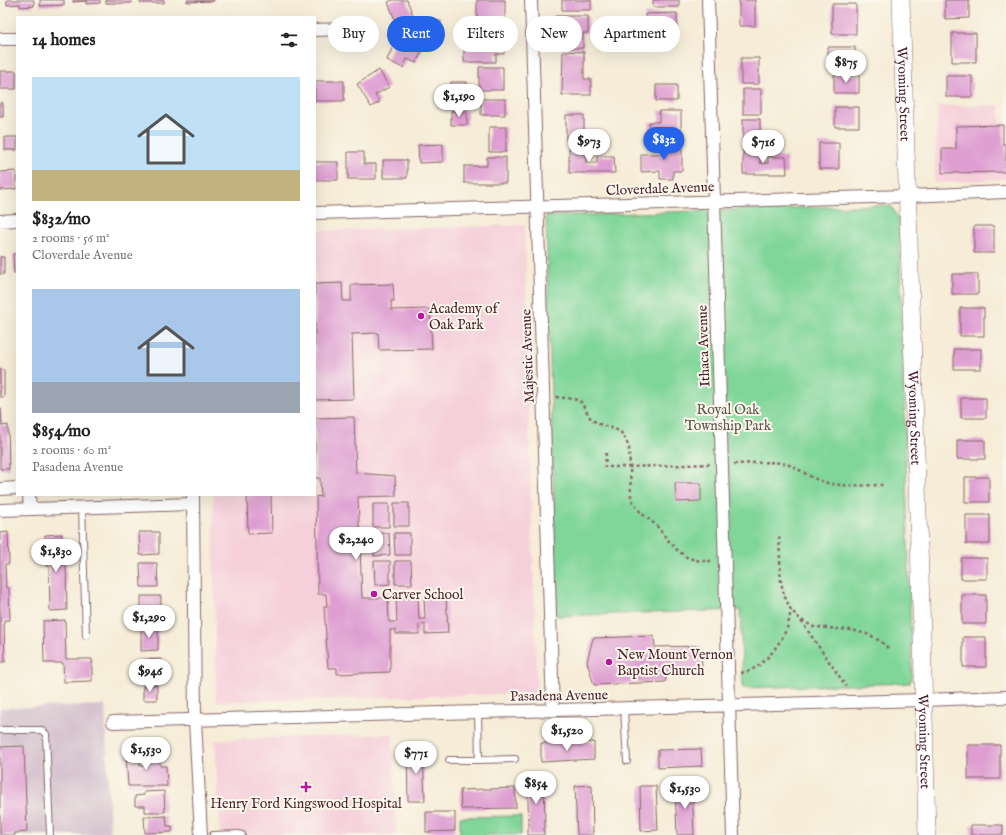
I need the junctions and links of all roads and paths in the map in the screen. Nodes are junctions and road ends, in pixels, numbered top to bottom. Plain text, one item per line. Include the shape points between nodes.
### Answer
1 (531, 0) edge
2 (708, 0) edge
3 (902, 0) edge
4 (316, 30) edge
5 (328, 30) edge
6 (0, 39) edge
7 (16, 39) edge
8 (1006, 192) edge
9 (908, 196) junction
10 (714, 201) junction
11 (538, 206) junction
12 (316, 212) edge
13 (16, 220) edge
14 (0, 221) edge
15 (556, 397) dead end
16 (606, 453) dead end
17 (715, 464) dead end
18 (730, 464) dead end
19 (630, 467) junction
20 (883, 485) dead end
21 (16, 488) edge
22 (0, 489) edge
23 (29, 496) edge
24 (193, 500) edge
25 (82, 507) junction
26 (30, 508) junction
27 (0, 510) edge
28 (779, 537) dead end
29 (718, 561) dead end
30 (791, 610) junction
31 (801, 620) junction
32 (86, 636) dead end
33 (888, 648) dead end
34 (741, 673) dead end
35 (846, 686) dead end
36 (1006, 697) edge
37 (923, 700) junction
38 (729, 706) junction
39 (624, 709) junction
40 (553, 711) junction
41 (478, 712) junction
42 (195, 720) junction
43 (113, 722) dead end
44 (0, 730) edge
45 (515, 759) dead end
46 (449, 760) dead end
47 (479, 760) junction
48 (627, 761) dead end
49 (50, 835) edge
50 (201, 835) edge
51 (213, 835) edge
52 (242, 835) edge
53 (733, 835) edge
54 (926, 835) edge

1 - 11 street, Majestic Avenue
2 - 10 street, Ithaca Avenue
3 - 9 street, Wyoming Street
4 - 5 street
6 - 7 street
8 - 9 street, Cloverdale Avenue
9 - 10 street, Cloverdale Avenue
9 - 37 street, Wyoming Street
10 - 11 street, Cloverdale Avenue
10 - 38 street, Ithaca Avenue
11 - 12 street, Cloverdale Avenue
11 - 40 street, Majestic Avenue
13 - 14 street
15 - 19 path via 581,402 591,419 620,431 629,448
16 - 19 path via 605,467
17 - 19 path
18 - 20 path via 775,462 787,464 817,480 834,484
19 - 29 path via 631,496 641,513 688,558 701,562
21 - 22 street
23 - 26 street
24 - 25 street
24 - 42 street
25 - 26 street
25 - 32 lane
26 - 27 street
28 - 30 path via 781,582
30 - 31 path
30 - 34 path via 787,626 775,650 753,669
31 - 33 path via 814,627 852,630 870,635
31 - 35 path
36 - 37 street, Pasadena Avenue
37 - 38 street, Pasadena Avenue
37 - 54 street, Wyoming Street
38 - 39 street, Pasadena Avenue
38 - 53 street, Ithaca Avenue
39 - 40 street, Pasadena Avenue
39 - 48 lane
40 - 41 street, Pasadena Avenue
41 - 42 street, Pasadena Avenue
41 - 47 lane
42 - 43 street, Pasadena Avenue
42 - 50 street
44 - 49 lane via 41,730 46,734
45 - 47 lane
46 - 47 lane
51 - 52 lane

